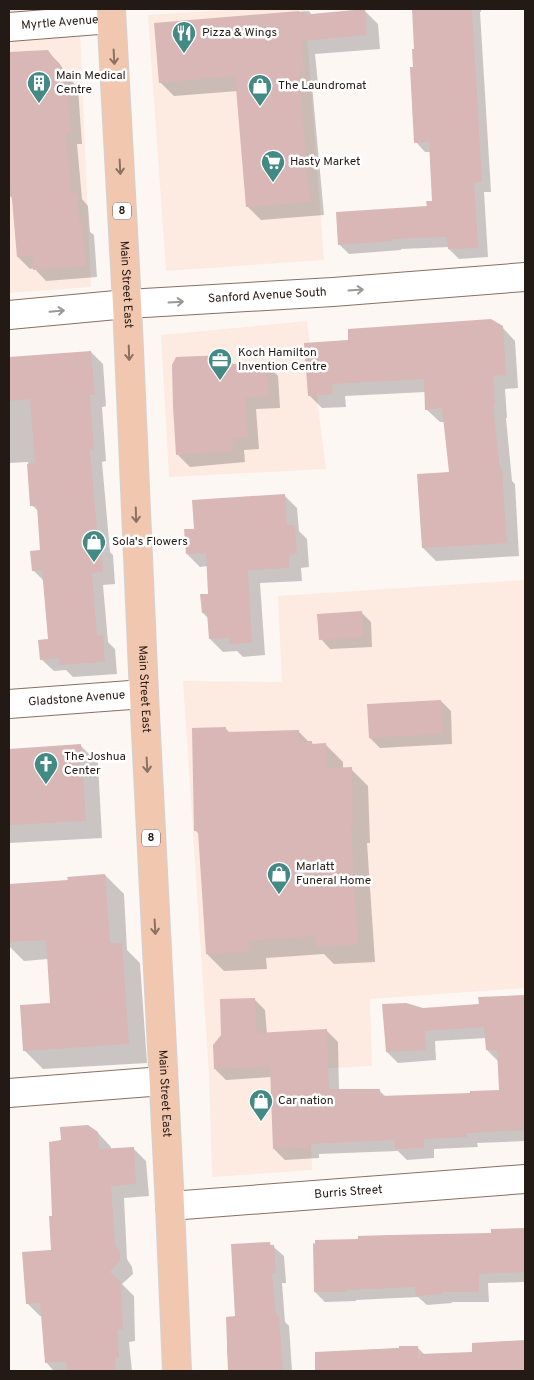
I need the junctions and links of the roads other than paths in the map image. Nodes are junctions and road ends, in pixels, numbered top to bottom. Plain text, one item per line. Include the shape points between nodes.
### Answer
1 (111, 14) edge
2 (9, 27) edge
3 (525, 277) edge
4 (127, 304) junction
5 (9, 315) edge
6 (144, 694) junction
7 (9, 704) edge
8 (163, 1081) junction
9 (9, 1093) edge
10 (525, 1179) edge
11 (170, 1206) junction
12 (177, 1371) edge

1 - 2 street, Myrtle Avenue
1 -> 4 main road, Main Street East / 8
4 -> 3 street, Sanford Avenue South
5 -> 4 street, Sanford Avenue South
4 -> 6 main road, Main Street East / 8
6 - 7 street, Gladstone Avenue
6 -> 8 main road, Main Street East / 8
8 - 9 street
8 - 11 main road, Main Street East / 8
10 - 11 street, Burris Street
11 - 12 main road, Main Street East / 8

